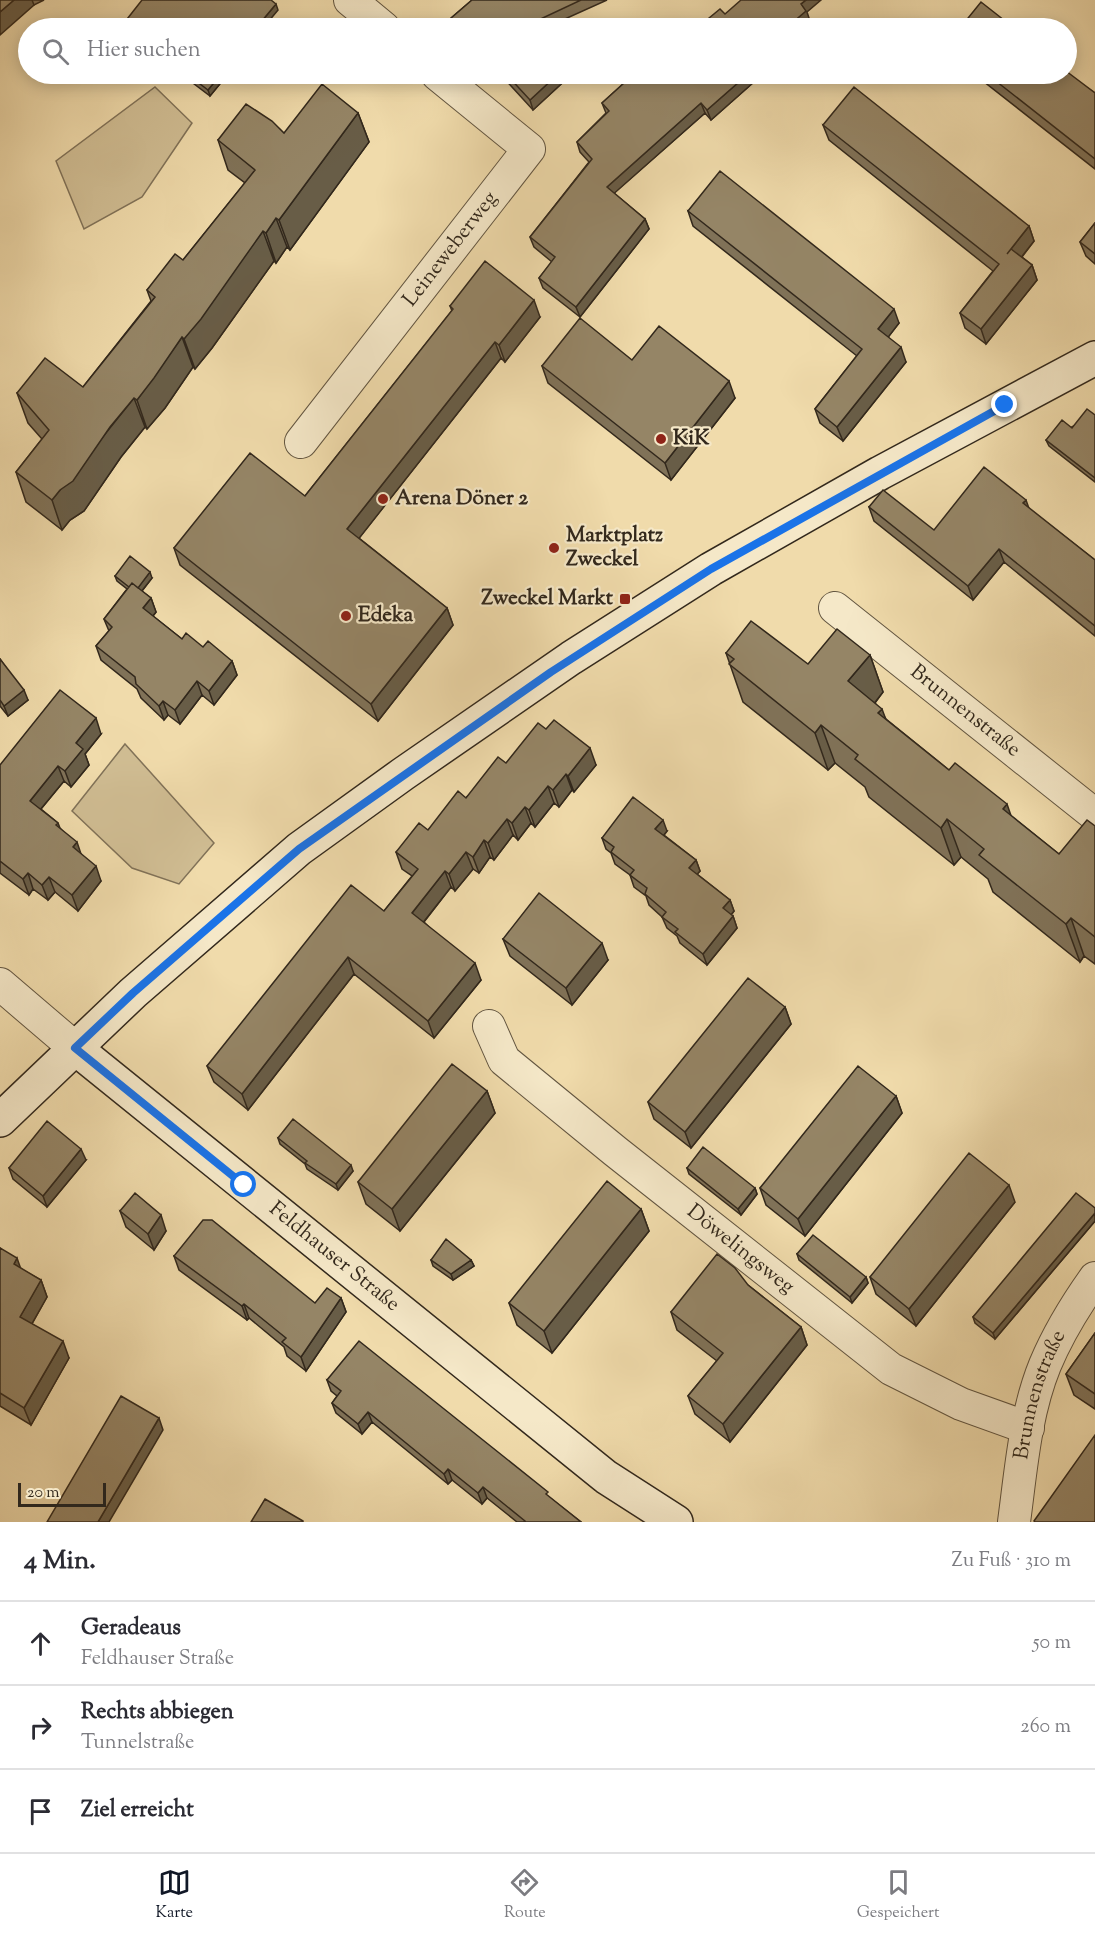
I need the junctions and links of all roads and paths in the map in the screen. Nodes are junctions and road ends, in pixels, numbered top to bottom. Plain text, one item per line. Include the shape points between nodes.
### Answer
1 (350, 0) edge
2 (372, 18) edge
3 (449, 84) edge
4 (1095, 358) edge
5 (301, 442) dead end
6 (835, 608) dead end
7 (1095, 814) edge
8 (0, 984) edge
9 (489, 1026) dead end
10 (75, 1048) junction
11 (0, 1120) edge
12 (1095, 1278) edge
13 (1028, 1428) junction
14 (676, 1522) edge
15 (1014, 1522) edge

1 - 2 street
3 - 5 street, Leineweberweg via 529,149
4 - 10 street via 711,569 571,658 299,849
6 - 7 street, Brunnenstraße
8 - 10 street, Feldhauser Straße
9 - 13 street, Döwelingsweg via 504,1060 891,1369 961,1404
10 - 11 street
10 - 14 street, Feldhauser Straße via 606,1477
12 - 13 street, Brunnenstraße via 1070,1313 1044,1366
13 - 15 street, Brunnenstraße

